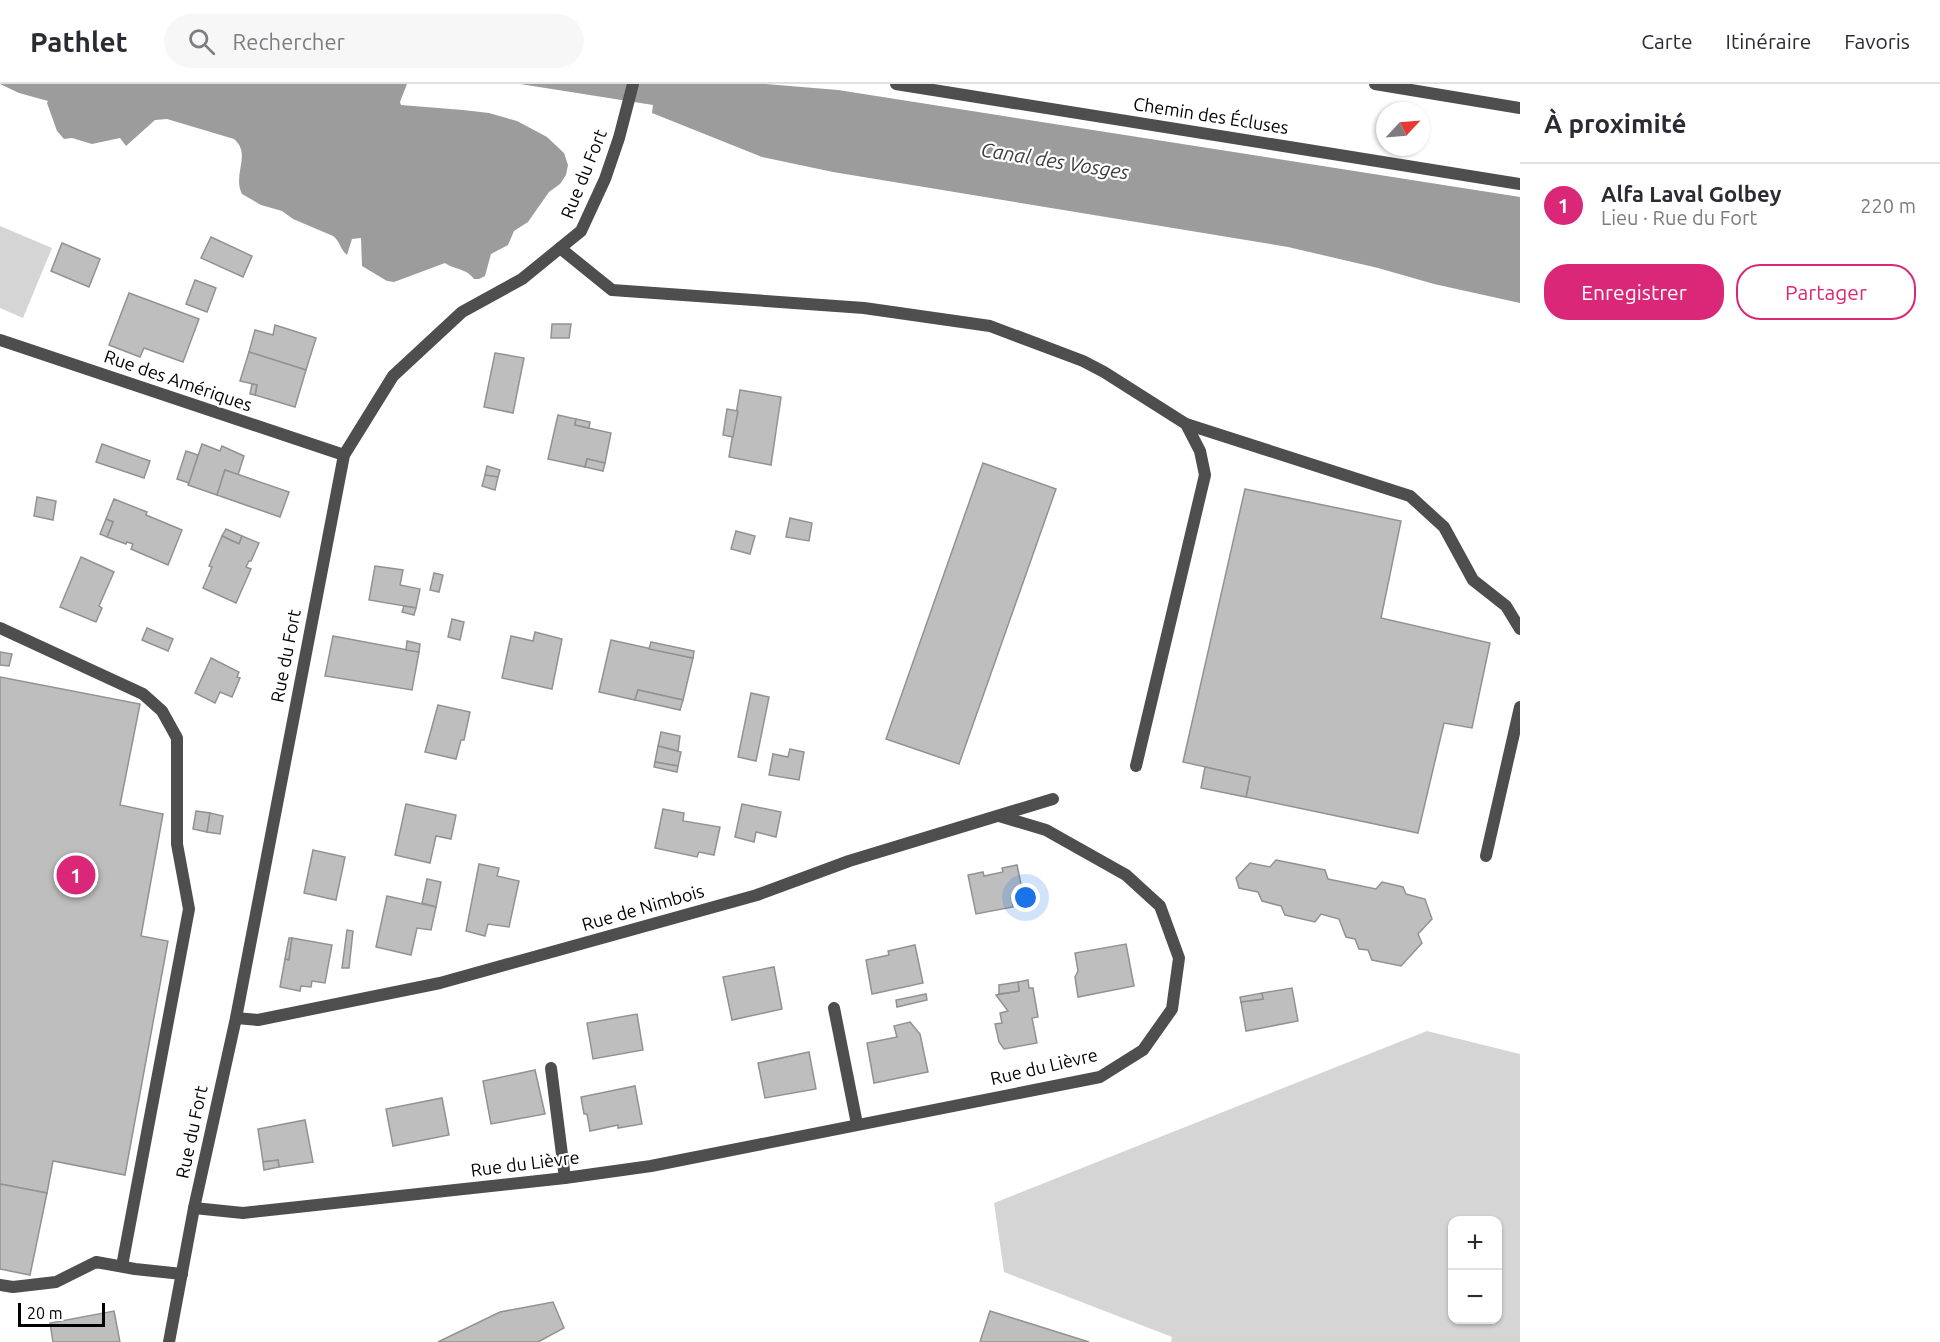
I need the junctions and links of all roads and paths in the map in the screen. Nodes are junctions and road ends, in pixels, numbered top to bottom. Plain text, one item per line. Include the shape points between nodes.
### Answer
1 (633, 84) edge
2 (896, 84) edge
3 (1375, 84) edge
4 (1520, 108) edge
5 (1520, 184) edge
6 (560, 248) junction
7 (0, 340) edge
8 (1186, 424) junction
9 (344, 455) junction
10 (0, 628) edge
11 (1520, 629) edge
12 (1520, 707) edge
13 (1136, 766) dead end
14 (1053, 799) dead end
15 (999, 816) junction
16 (1486, 856) dead end
17 (834, 1008) dead end
18 (236, 1018) junction
19 (551, 1068) dead end
20 (857, 1124) junction
21 (565, 1178) junction
22 (194, 1209) junction
23 (122, 1266) junction
24 (182, 1274) junction
25 (0, 1285) edge
26 (169, 1342) edge

1 - 6 street, Rue du Fort via 605,179 581,231
2 - 5 street, Chemin des Écluses
3 - 4 street
6 - 8 street via 612,290 864,308 990,326 1083,361
6 - 9 street, Rue du Fort via 522,279 462,312 393,376
7 - 9 street, Rue des Amériques
8 - 11 street via 1410,496 1444,527 1473,580 1506,606
8 - 13 street via 1200,451 1205,475
9 - 18 street, Rue du Fort
10 - 23 street via 143,694 162,711 177,738 177,844 189,909
12 - 16 street
14 - 15 street, Rue de Nimbois
15 - 18 street, Rue de Nimbois via 849,861 757,895 440,983 258,1020
15 - 20 street, Rue du Lièvre via 1046,830 1126,875 1160,906 1179,958 1172,1009 1143,1050 1100,1077
17 - 20 street
18 - 22 street, Rue du Fort
19 - 21 street
20 - 21 street, Rue du Lièvre via 651,1166
21 - 22 street, Rue du Lièvre via 243,1213
22 - 24 street, Rue du Fort
23 - 24 street
23 - 25 street via 96,1262 56,1282
24 - 26 street, Rue du Fort

